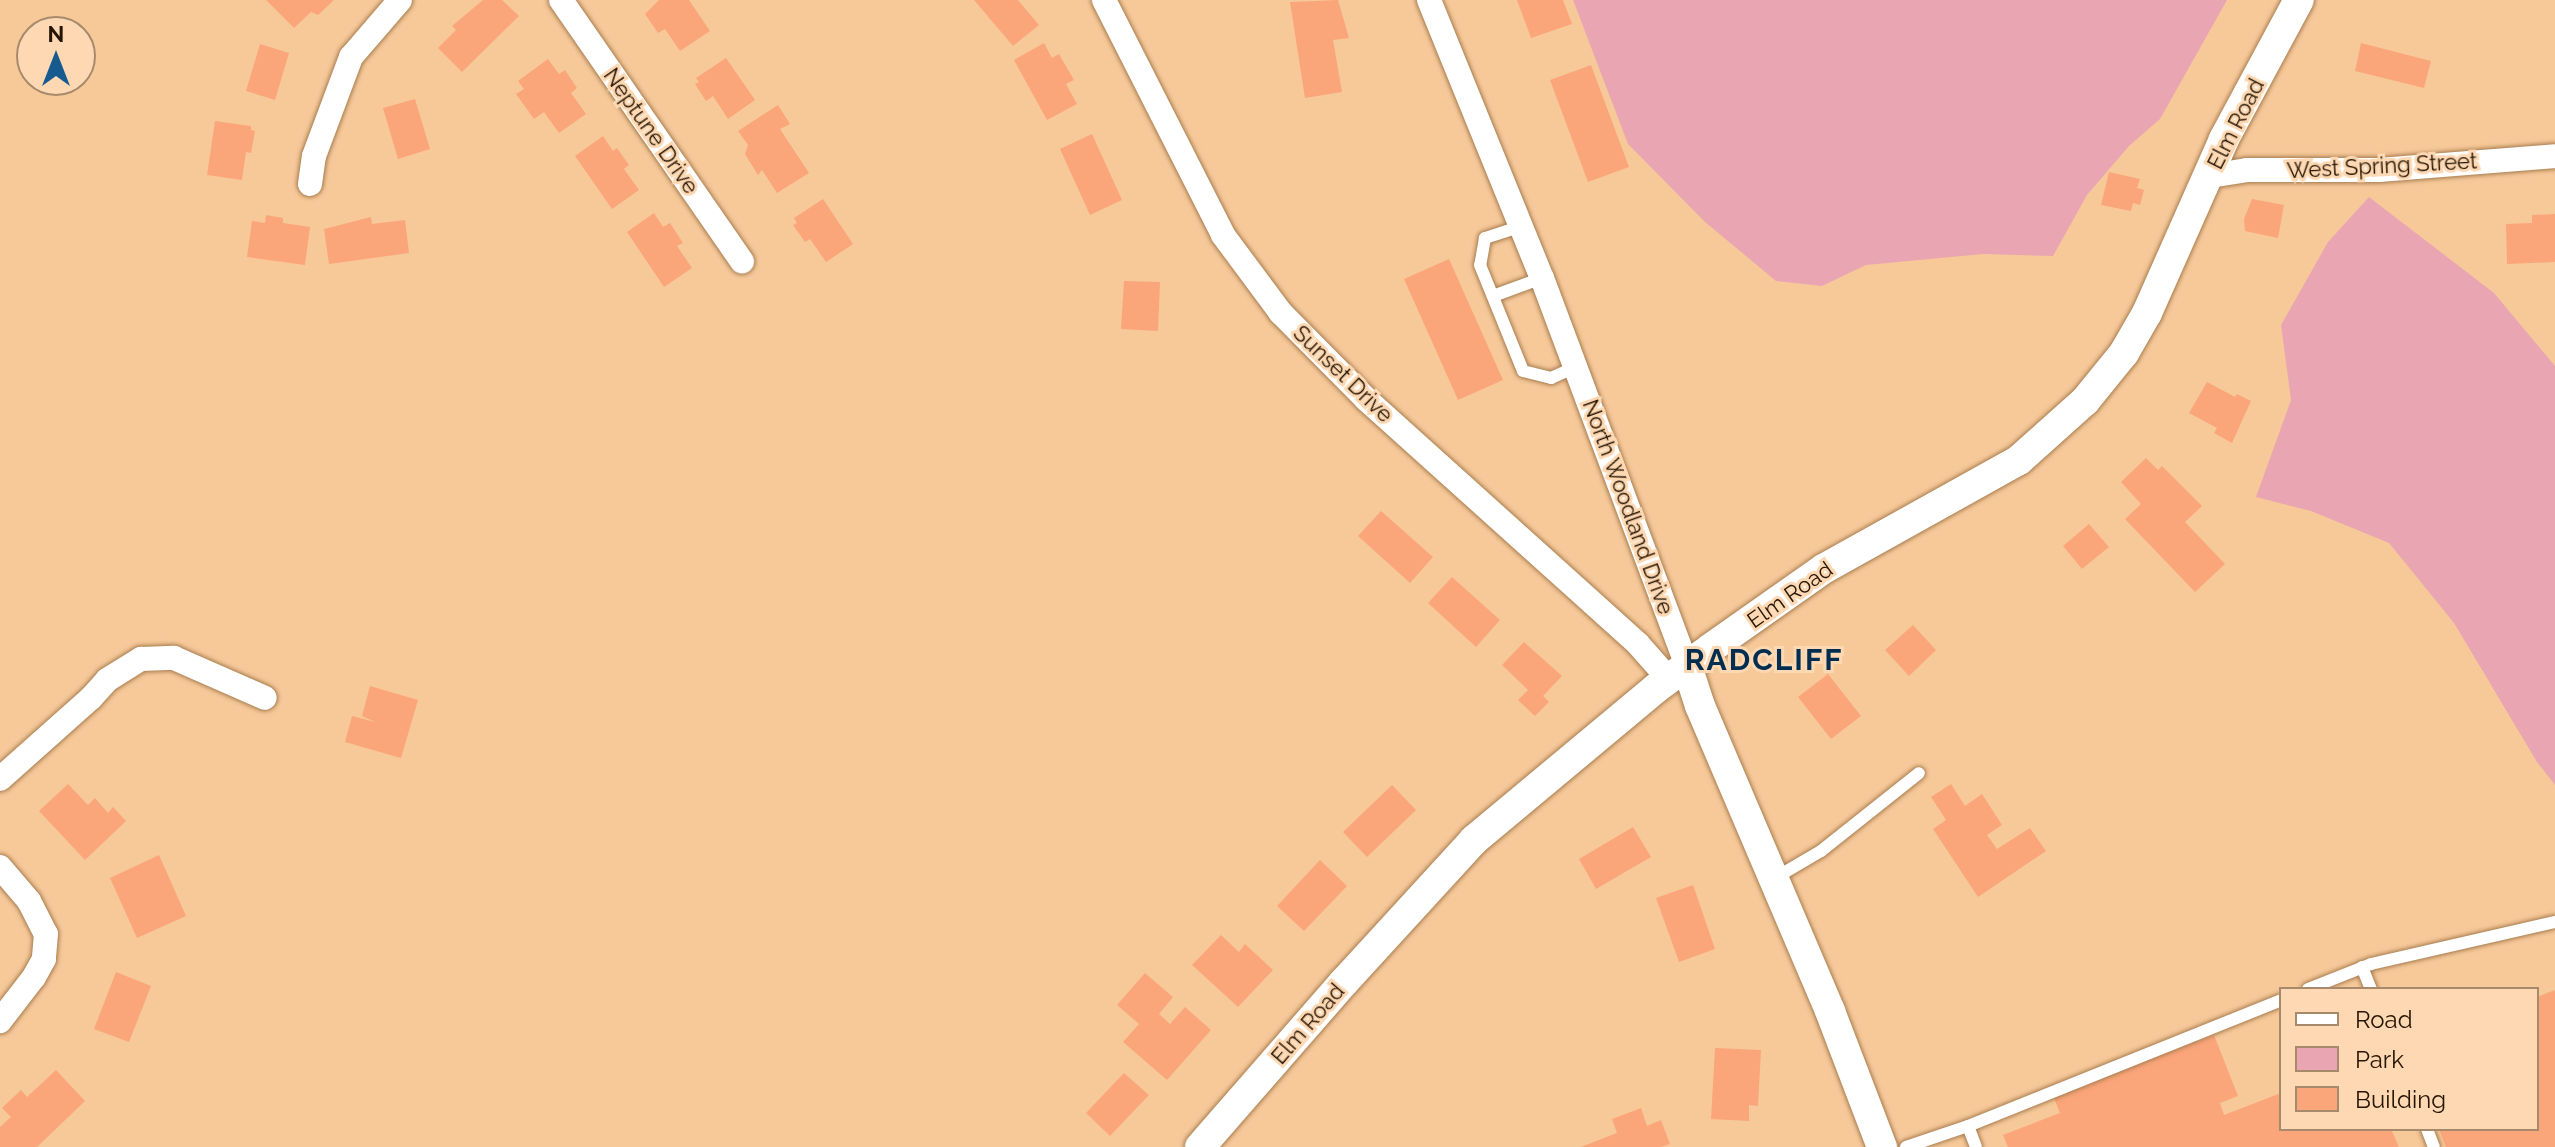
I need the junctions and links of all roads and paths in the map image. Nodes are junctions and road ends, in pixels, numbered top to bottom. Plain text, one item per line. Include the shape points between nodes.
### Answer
1 (400, 0) edge
2 (561, 0) edge
3 (1104, 0) edge
4 (1429, 0) edge
5 (2299, 0) edge
6 (2555, 156) edge
7 (2210, 176) junction
8 (310, 184) dead end
9 (1519, 227) junction
10 (742, 261) dead end
11 (1542, 278) junction
12 (1493, 296) junction
13 (1576, 367) junction
14 (1678, 673) junction
15 (265, 698) dead end
16 (1919, 773) dead end
17 (0, 779) edge
18 (0, 867) edge
19 (1775, 878) junction
20 (2555, 922) edge
21 (2362, 967) junction
22 (2313, 987) edge
23 (2370, 987) edge
24 (2279, 1001) edge
25 (0, 1021) edge
26 (1968, 1126) junction
27 (1200, 1147) edge
28 (1882, 1147) edge
29 (1906, 1147) edge
30 (1976, 1147) edge

1 - 8 street via 351,57 314,156
2 - 10 street, Neptune Drive
3 - 14 street, Sunset Drive via 1223,235 1281,313 1366,399 1638,644
4 - 9 street, North Woodland Drive
5 - 7 street, Elm Road via 2224,139
6 - 7 street, West Spring Street
7 - 14 street, Elm Road via 2124,353 2053,433 2019,460 1825,568
9 - 11 street, North Woodland Drive
9 - 12 lane via 1485,238 1480,265
11 - 12 lane
11 - 13 street, North Woodland Drive
12 - 13 lane via 1523,371 1551,378
13 - 14 street, North Woodland Drive
14 - 19 street, North Woodland Drive via 1700,706
14 - 27 street, Elm Road via 1474,840
15 - 17 street via 182,660 141,659 107,680
16 - 19 lane via 1821,851
18 - 25 street via 29,901 46,934 44,959
19 - 28 street, North Woodland Drive
20 - 21 lane
21 - 22 lane
21 - 23 lane
24 - 26 lane
26 - 29 lane
26 - 30 lane

